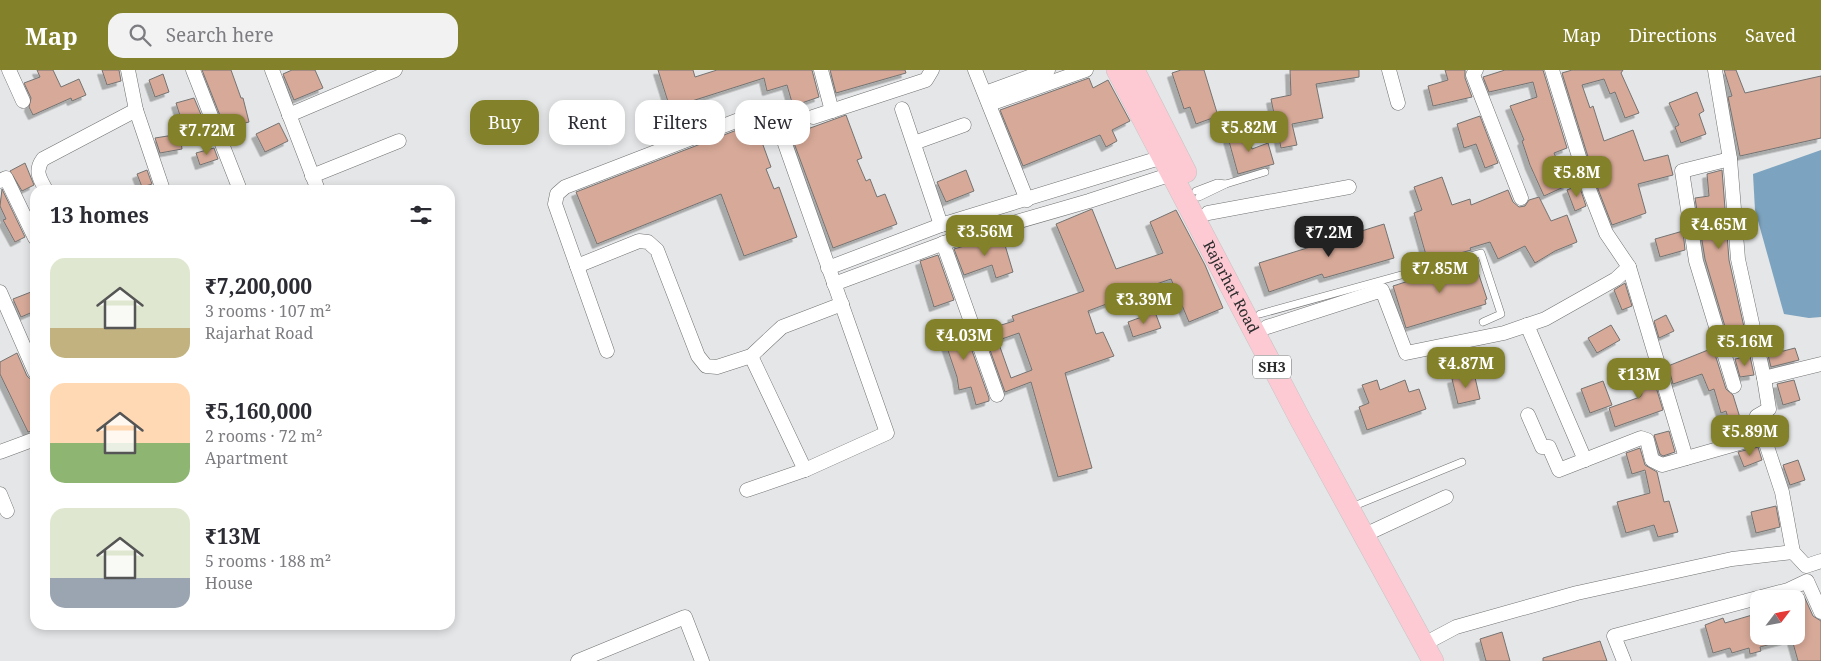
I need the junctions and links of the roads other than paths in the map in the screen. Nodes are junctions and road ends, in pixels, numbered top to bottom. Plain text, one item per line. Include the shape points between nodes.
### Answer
1 (8, 70) edge
2 (128, 70) edge
3 (193, 70) edge
4 (272, 70) edge
5 (395, 70) edge
6 (821, 70) edge
7 (932, 70) edge
8 (975, 70) edge
9 (1048, 70) edge
10 (1086, 70) edge
11 (1117, 70) edge
12 (1134, 70) edge
13 (1389, 70) edge
14 (1476, 70) edge
15 (1553, 70) edge
16 (1715, 70) edge
17 (988, 99) junction
18 (23, 101) dead end
19 (1398, 103) dead end
20 (902, 109) dead end
21 (136, 110) junction
22 (832, 111) junction
23 (289, 115) junction
24 (813, 117) dead end
25 (964, 125) dead end
26 (399, 141) dead end
27 (914, 143) junction
28 (1730, 159) junction
29 (1167, 165) junction
30 (1111, 172) junction
31 (1265, 172) dead end
32 (312, 176) junction
33 (0, 180) edge
34 (44, 185) edge
35 (161, 185) edge
36 (238, 185) edge
37 (316, 185) edge
38 (1349, 187) dead end
39 (1118, 192) junction
40 (1521, 198) dead end
41 (1027, 200) junction
42 (1201, 201) junction
43 (1032, 218) junction
44 (941, 225) junction
45 (30, 228) edge
46 (945, 243) junction
47 (577, 266) junction
48 (1629, 267) junction
49 (828, 268) junction
50 (834, 284) junction
51 (0, 292) edge
52 (842, 304) junction
53 (1264, 320) junction
54 (1483, 322) dead end
55 (1527, 325) junction
56 (607, 351) dead end
57 (751, 356) junction
58 (30, 361) edge
59 (1821, 364) edge
60 (1764, 378) junction
61 (1734, 386) dead end
62 (997, 395) dead end
63 (1528, 415) dead end
64 (1764, 436) junction
65 (30, 441) edge
66 (0, 452) edge
67 (1686, 458) junction
68 (1585, 460) junction
69 (1462, 462) dead end
70 (805, 470) junction
71 (747, 490) dead end
72 (0, 494) edge
73 (1446, 497) dead end
74 (1359, 504) junction
75 (7, 511) dead end
76 (1373, 531) junction
77 (1793, 552) junction
78 (1821, 561) edge
79 (1806, 566) junction
80 (1807, 581) junction
81 (1821, 612) edge
82 (1429, 648) edge
83 (578, 661) edge
84 (702, 661) edge
85 (1444, 661) edge
86 (1624, 661) edge

1 - 18 street
2 - 21 street
3 - 36 street
4 - 23 street
5 - 23 street
6 - 22 street
7 - 22 street via 926,80
8 - 17 street
9 - 17 street
10 - 17 street
11 - 29 main road, Rajarhat Road / SH3
12 - 42 main road, Rajarhat Road / SH3
13 - 19 street
14 - 40 street via 1473,75
15 - 48 street via 1590,192 1606,233
16 - 28 street
17 - 41 street
20 - 27 street
21 - 34 street via 43,159 37,172
21 - 35 street
22 - 24 street
23 - 32 street
25 - 27 street
26 - 32 street
27 - 44 street
28 - 60 street via 1738,258
28 - 61 street via 1682,171 1696,262
29 - 30 street
29 - 39 street
29 - 82 main road, Rajarhat Road / SH3 via 1296,411
30 - 39 street
30 - 41 street
31 - 42 lane via 1226,184 1217,183
32 - 37 street
33 - 45 street via 6,178
38 - 42 street
39 - 43 street
41 - 43 lane
41 - 44 street
42 - 53 main road, Rajarhat Road / SH3
43 - 46 street
44 - 46 lane
44 - 49 street
46 - 50 street
46 - 62 street
47 - 49 street via 555,204 565,187 754,114 771,119 784,141
47 - 56 street
47 - 57 street via 639,241 648,242 657,250 698,356 706,366 716,367
48 - 55 street via 1616,279 1545,319
48 - 67 street
49 - 50 street
50 - 52 street
51 - 58 street
52 - 57 street via 782,327
52 - 70 street via 887,433
53 - 54 lane via 1481,253 1502,314
53 - 55 street via 1382,290 1406,354
53 - 74 main road, Rajarhat Road / SH3
55 - 68 street
57 - 70 street
59 - 60 street
60 - 64 street via 1770,409 1757,416
63 - 68 street via 1542,447 1549,447 1559,470
64 - 67 street
64 - 77 street via 1782,492
65 - 66 street
67 - 68 street via 1656,464 1647,440 1641,438
69 - 74 lane
70 - 71 street
72 - 75 street
73 - 76 street
74 - 76 main road, Rajarhat Road / SH3
76 - 82 main road, Rajarhat Road / SH3
77 - 79 street
77 - 82 street via 1732,559 1485,617 1456,626
78 - 79 street
79 - 80 street
80 - 81 street
80 - 86 street via 1788,590 1614,636
82 - 85 main road, Rajarhat Road / SH3
83 - 84 street via 685,617

